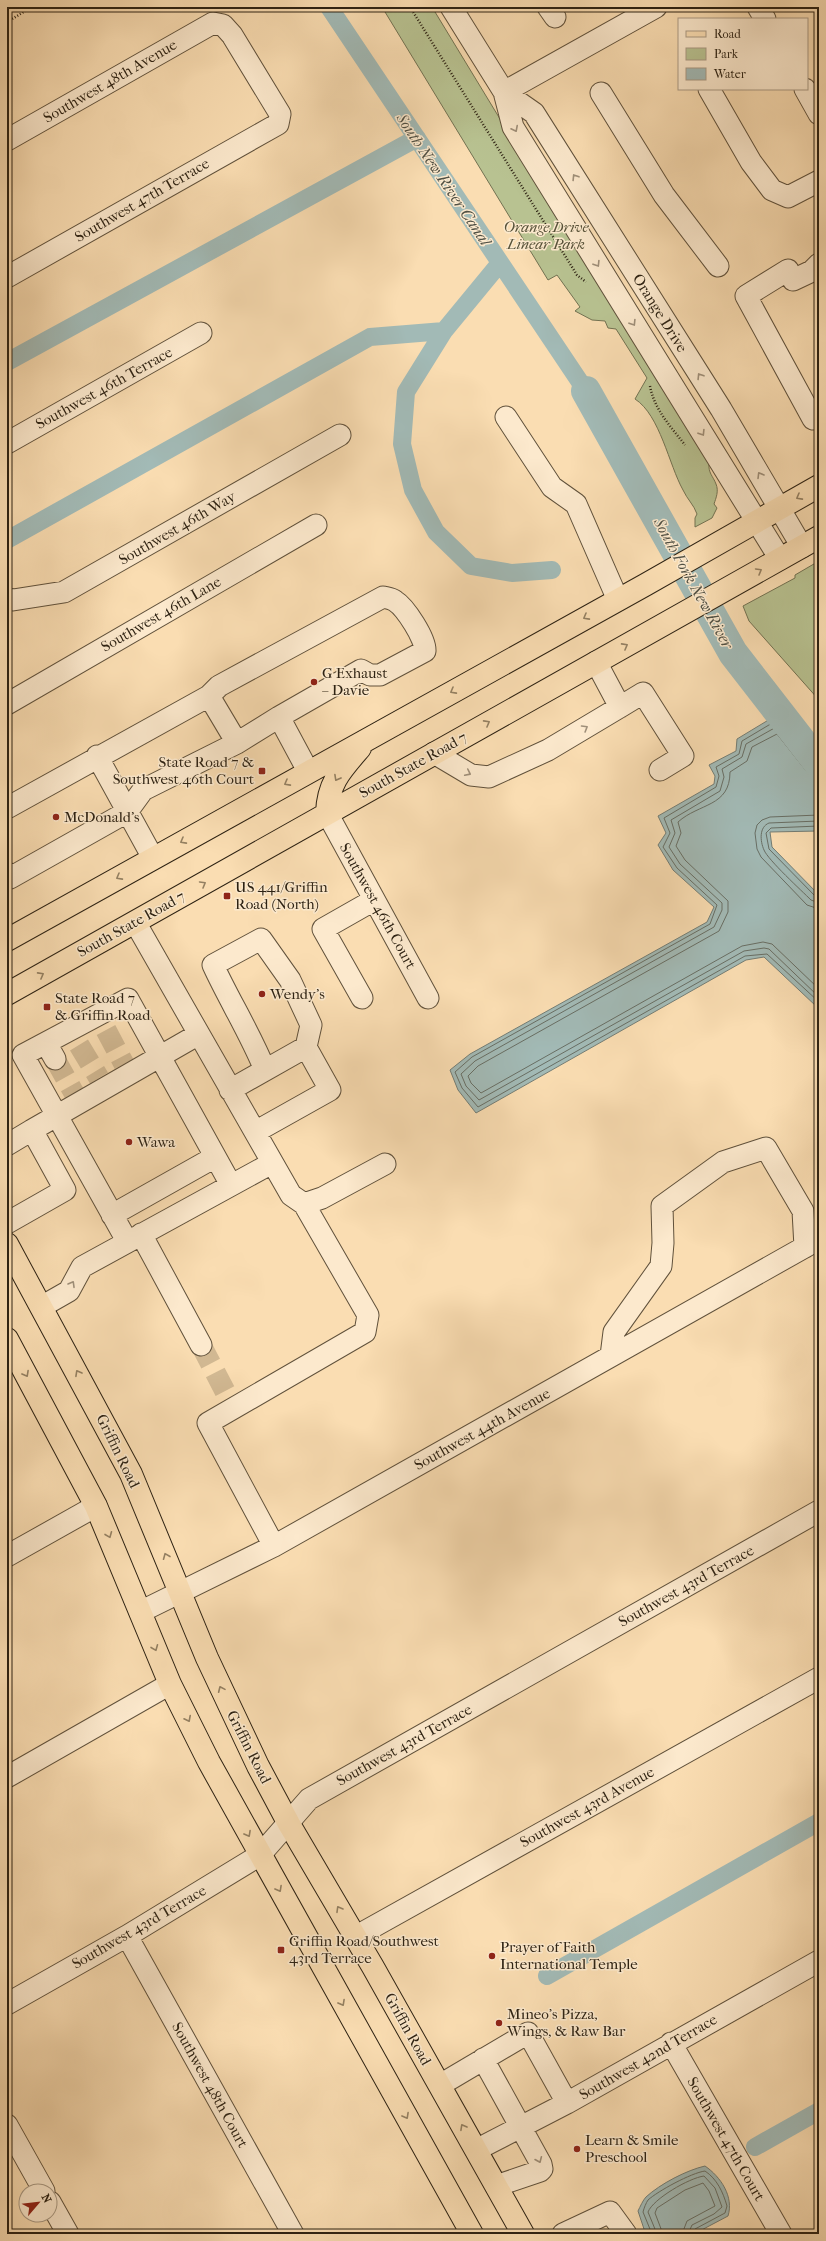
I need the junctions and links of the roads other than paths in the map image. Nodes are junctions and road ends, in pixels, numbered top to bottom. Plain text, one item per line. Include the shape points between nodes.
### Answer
1 (451, 7) edge
2 (656, 7) edge
3 (758, 7) edge
4 (764, 18) edge
5 (213, 22) joint
6 (710, 90) edge
7 (806, 90) edge
8 (504, 92) junction
9 (600, 93) dead end
10 (819, 114) edge
11 (7, 140) edge
12 (819, 181) edge
13 (819, 264) edge
14 (718, 266) dead end
15 (7, 277) edge
16 (612, 290) junction
17 (657, 308) junction
18 (201, 333) dead end
19 (819, 416) edge
20 (506, 417) dead end
21 (340, 435) dead end
22 (7, 443) edge
23 (819, 486) edge
24 (780, 508) junction
25 (757, 521) junction
26 (316, 525) dead end
27 (810, 542) edge
28 (780, 559) junction
29 (7, 599) edge
30 (618, 600) junction
31 (596, 662) junction
32 (209, 696) junction
33 (7, 704) edge
34 (620, 707) junction
35 (279, 717) junction
36 (370, 737) junction
37 (237, 743) junction
38 (434, 753) junction
39 (97, 756) junction
40 (660, 770) dead end
41 (308, 771) junction
42 (7, 808) edge
43 (127, 812) junction
44 (327, 813) junction
45 (153, 858) junction
46 (7, 873) edge
47 (374, 900) junction
48 (135, 922) junction
49 (7, 940) edge
50 (7, 994) edge
51 (362, 998) dead end
52 (428, 998) dead end
53 (199, 1034) junction
54 (306, 1047) junction
55 (159, 1057) junction
56 (265, 1070) junction
57 (230, 1090) junction
58 (58, 1116) junction
59 (32, 1130) junction
60 (255, 1132) junction
61 (7, 1145) edge
62 (215, 1157) junction
63 (272, 1163) junction
64 (385, 1164) dead end
65 (231, 1185) junction
66 (304, 1204) junction
67 (112, 1215) junction
68 (7, 1223) edge
69 (134, 1238) junction
70 (812, 1243) edge
71 (7, 1244) edge
72 (41, 1307) junction
73 (7, 1339) edge
74 (201, 1345) tunnel mouth
75 (611, 1356) junction
76 (96, 1506) junction
77 (819, 1511) edge
78 (274, 1546) junction
79 (7, 1556) edge
80 (181, 1592) junction
81 (140, 1612) junction
82 (819, 1678) edge
83 (170, 1684) junction
84 (7, 1777) edge
85 (289, 1824) junction
86 (260, 1856) junction
87 (127, 1936) junction
88 (355, 1937) junction
89 (819, 1961) edge
90 (7, 2004) edge
91 (671, 2044) junction
92 (483, 2059) junction
93 (440, 2085) junction
94 (566, 2103) junction
95 (7, 2125) edge
96 (522, 2125) junction
97 (476, 2150) junction
98 (40, 2183) edge
99 (496, 2186) junction
100 (58, 2216) edge
101 (68, 2234) edge
102 (293, 2234) edge
103 (472, 2234) edge
104 (523, 2234) edge
105 (563, 2234) edge
106 (626, 2234) edge
107 (781, 2234) edge

1 - 8 street, Orange Drive
2 - 8 street
3 - 4 street
5 - 11 street, Southwest 48th Avenue
5 - 15 street, Southwest 47th Terrace via 223,25 232,35 280,114 278,124
6 - 12 street via 751,162 772,190 788,198
7 - 10 street
8 -> 16 street, Orange Drive via 513,127
17 -> 8 street, Orange Drive via 534,113
9 - 14 street via 664,195
13 - 19 street via 812,271 790,275 746,296 813,419
16 - 17 street via 631,302
16 -> 25 street, Orange Drive
24 -> 17 street, Orange Drive
18 - 22 street, Southwest 46th Terrace
20 - 30 street via 552,487 576,504
21 - 29 street, Southwest 46th Way via 64,592
23 -> 24 main road
24 - 25 main road
24 - 27 street, Orange Drive
25 - 28 street, Orange Drive
25 - 30 main road
26 - 33 street, Southwest 46th Lane
27 - 28 main road, South State Road 7
31 -> 28 main road, South State Road 7
30 -> 36 main road
31 - 34 street
38 -> 31 main road, South State Road 7
32 - 35 street via 219,686 383,597 396,601 421,634 426,651 380,675 370,675 362,670
32 - 37 street
32 - 39 street
38 -> 34 street via 471,776 489,777 548,750
34 - 40 street via 643,693 683,756
35 - 37 street
35 - 41 street
36 - 41 main road
36 -> 44 main road via 337,775 328,796
37 - 43 street via 143,790
38 - 44 main road, South State Road 7
39 - 42 street
39 - 43 street
41 -> 45 main road
43 - 45 street
43 - 46 street via 10,878
44 - 47 street, Southwest 46th Court
48 -> 44 main road, South State Road 7
45 -> 49 main road
47 - 51 street via 323,929
47 - 52 street, Southwest 46th Court
50 -> 48 main road, South State Road 7
48 - 53 street
53 - 55 street
53 - 57 street
54 - 56 street
54 - 56 street via 311,1025 290,980 261,939 213,964
54 - 60 street via 330,1090
55 - 58 street via 127,1069 102,1083 77,1098
55 - 58 street via 128,999 102,1022 50,1051 23,1055
55 - 62 street
56 - 57 street
57 - 60 street
58 - 59 street
58 - 67 street
59 - 61 street
59 - 68 street via 65,1190
60 - 63 street
62 - 65 street
62 - 67 street
63 - 65 street
63 - 66 street via 291,1195
64 - 66 street via 322,1198
65 - 69 street
66 - 78 street via 368,1315 365,1332 231,1404 208,1423
67 - 69 street
72 -> 69 street via 69,1291 82,1267
69 - 74 street
70 - 75 street, Southwest 44th Avenue
70 - 75 street via 803,1211 766,1148 723,1162 662,1206 661,1266 614,1332
71 - 72 main road, Griffin Road
80 -> 72 main road, Griffin Road via 131,1474
73 -> 76 main road
75 - 78 street, Southwest 44th Avenue
76 - 79 street
76 -> 81 main road
77 - 85 street, Southwest 43rd Terrace via 309,1799
78 - 80 street, Southwest 44th Avenue
80 - 81 street, Southwest 44th Avenue
85 -> 80 main road, Griffin Road via 231,1711
81 -> 83 main road
82 - 88 street, Southwest 43rd Avenue
83 - 84 street
83 -> 86 main road
85 - 86 street, Southwest 43rd Terrace
88 -> 85 main road, Griffin Road
86 - 87 street, Southwest 43rd Terrace
86 -> 103 main road
87 - 90 street, Southwest 43rd Terrace
87 - 102 street, Southwest 48th Court
88 - 93 main road, Griffin Road
89 - 91 street, Southwest 42nd Terrace
91 - 94 street, Southwest 42nd Terrace
91 - 107 street, Southwest 47th Court
92 - 93 street
92 - 94 street via 528,2033
92 - 96 street
97 -> 93 main road, Griffin Road
94 - 96 street, Southwest 42nd Terrace
95 - 98 street
96 - 97 street, Southwest 42nd Terrace
96 -> 99 street via 542,2169
97 - 99 main road, Griffin Road
99 - 104 main road, Griffin Road
100 - 101 street
105 - 106 street via 610,2212

